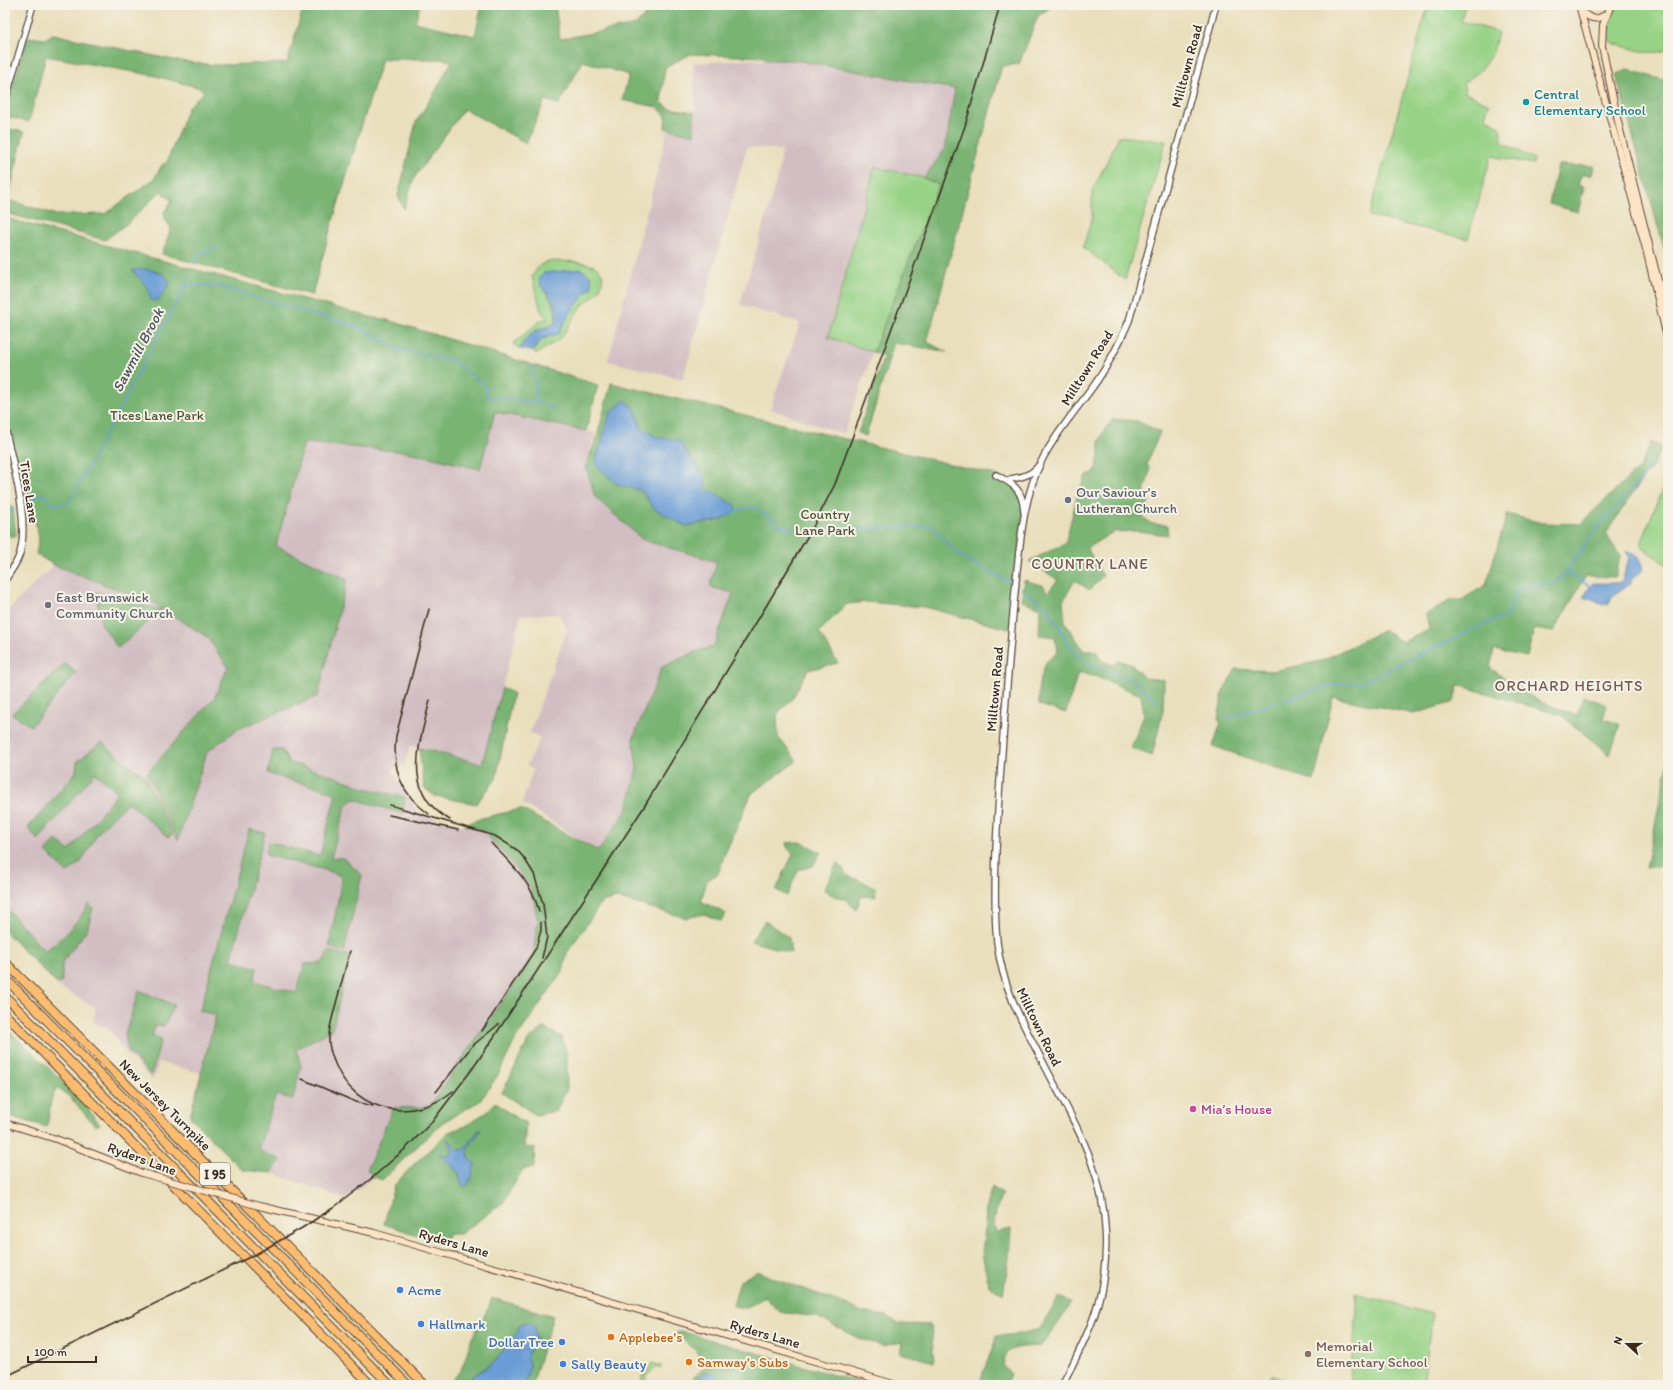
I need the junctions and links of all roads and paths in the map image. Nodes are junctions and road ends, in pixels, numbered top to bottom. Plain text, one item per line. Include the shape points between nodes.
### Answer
1 (33, 5) edge
2 (1216, 5) edge
3 (1611, 5) edge
4 (1580, 8) edge
5 (1608, 12) junction
6 (5, 101) edge
7 (1668, 320) edge
8 (1668, 342) edge
9 (5, 428) edge
10 (1042, 460) junction
11 (996, 475) dead end
12 (1011, 478) dead end
13 (1024, 518) junction
14 (5, 580) edge
15 (5, 962) edge
16 (5, 978) edge
17 (5, 996) edge
18 (5, 1014) edge
19 (5, 1123) edge
20 (371, 1385) edge
21 (390, 1385) edge
22 (408, 1385) edge
23 (425, 1385) edge
24 (897, 1385) edge
25 (1062, 1385) edge

1 - 6 street
2 - 10 street, Milltown Road via 1129,321 1099,378
3 - 5 main road
4 - 5 main road via 1592,19 1598,19
4 - 8 main road via 1646,249
5 - 7 main road via 1603,25 1602,46 1619,126
9 - 14 street, Tices Lane via 24,523 20,555
10 - 12 street via 1032,473
10 - 13 street, Milltown Road
11 - 13 street via 1020,491 1024,503
13 - 25 street, Milltown Road via 1014,596 998,817 995,897 997,942 1003,972 1018,1014 1092,1162 1100,1191 1106,1234 1105,1273 1096,1313
15 - 23 highway, New Jersey Turnpike / I 95
16 - 22 highway, New Jersey Turnpike / I 95
17 - 21 highway, I 95
18 - 20 highway, I 95
19 - 24 main road, Ryders Lane, bridge via 62,1141 142,1173 259,1206 381,1235

